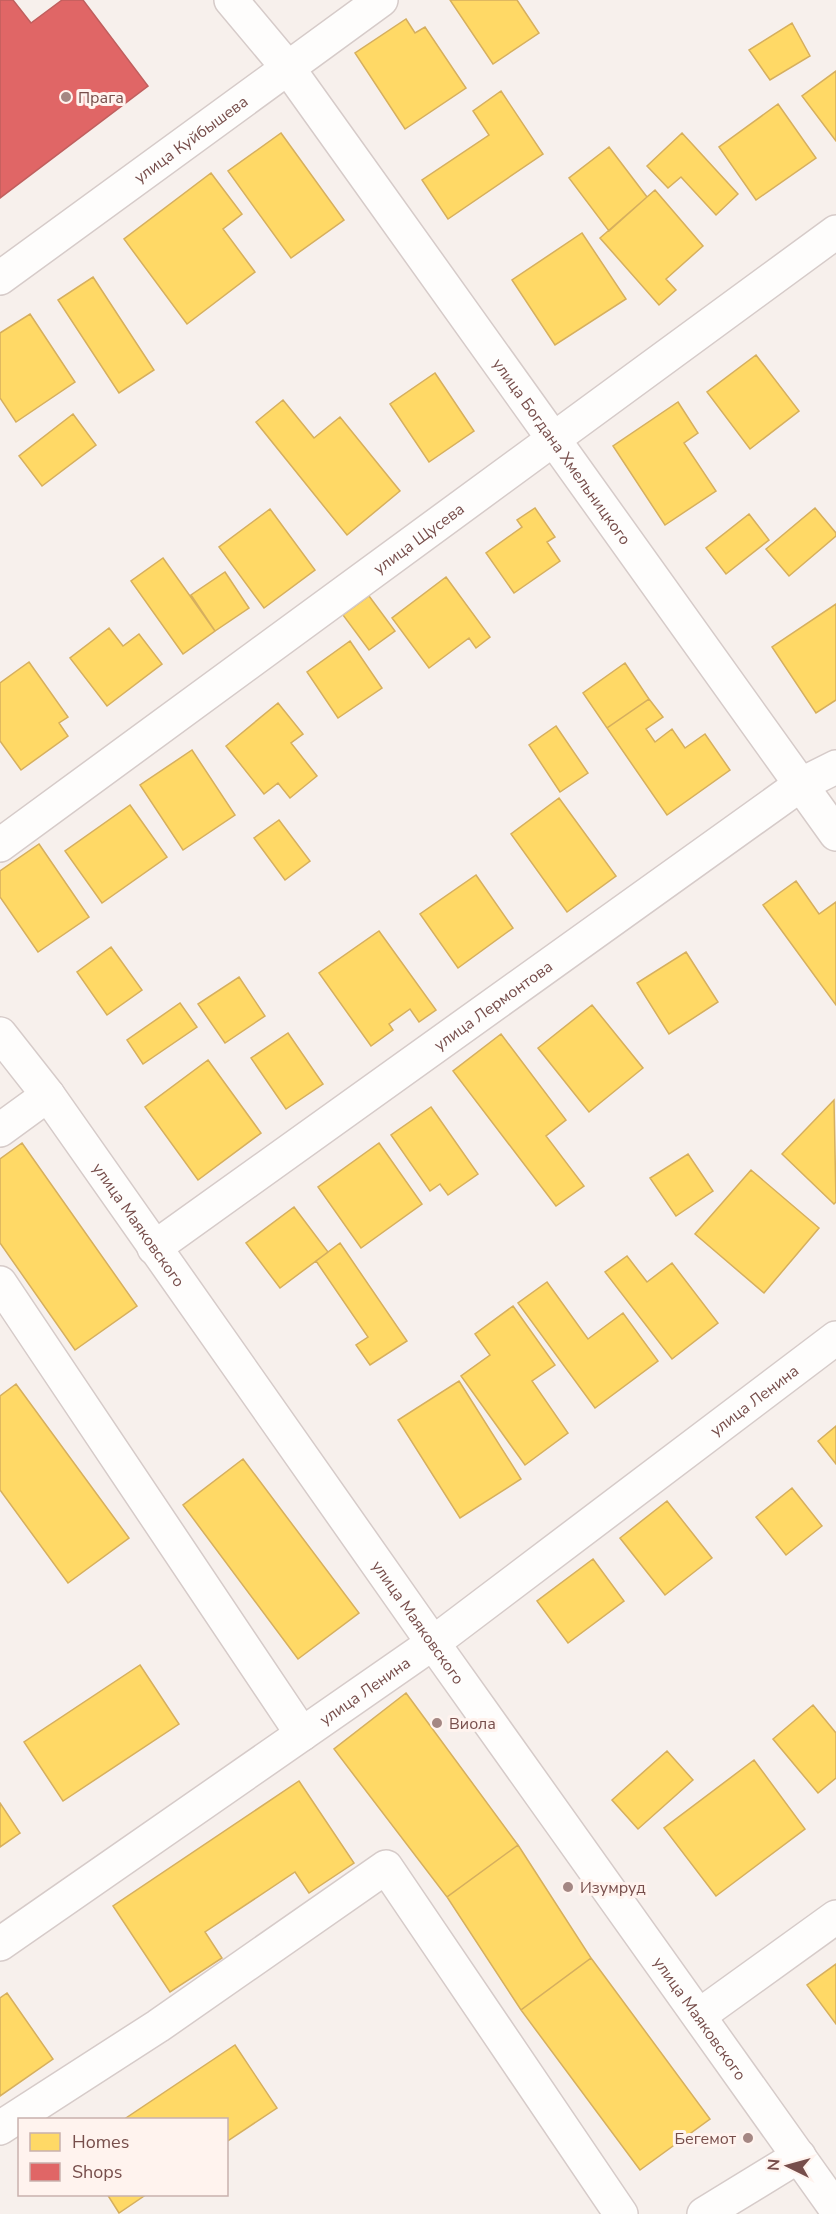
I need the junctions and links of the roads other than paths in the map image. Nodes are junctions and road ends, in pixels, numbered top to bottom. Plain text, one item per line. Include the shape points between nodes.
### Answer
1 (231, 0) edge
2 (381, 0) edge
3 (288, 68) junction
4 (836, 232) edge
5 (0, 278) edge
6 (552, 438) junction
7 (836, 767) edge
8 (800, 785) junction
9 (836, 834) edge
10 (0, 845) edge
11 (0, 1034) edge
12 (48, 1095) junction
13 (0, 1130) edge
14 (154, 1248) junction
15 (0, 1283) edge
16 (836, 1338) edge
17 (433, 1644) junction
18 (302, 1734) junction
19 (836, 1917) edge
20 (0, 1944) edge
21 (700, 2015) junction
22 (0, 2128) edge
23 (799, 2156) junction
24 (836, 2209) edge
25 (621, 2214) edge
26 (704, 2214) edge

1 - 3 street, улица Богдана Хмельницкого
2 - 3 street, улица Куйбышева
3 - 5 street, улица Куйбышева
3 - 6 street, улица Богдана Хмельницкого
4 - 6 street, улица Щусева
6 - 8 street, улица Богдана Хмельницкого
6 - 10 street, улица Щусева
7 - 8 street, улица Лермонтова
8 - 9 street, улица Богдана Хмельницкого
8 - 14 street, улица Лермонтова
11 - 12 street, улица Маяковского
12 - 13 street
12 - 14 street, улица Маяковского
14 - 17 street, улица Маяковского
15 - 18 street
16 - 17 street, улица Ленина
17 - 18 street, улица Ленина
17 - 21 street, улица Маяковского
18 - 20 street, улица Ленина
19 - 21 street
21 - 23 street, улица Маяковского
22 - 25 street via 158,2026 386,1867
23 - 24 street, улица Маяковского
23 - 26 street

